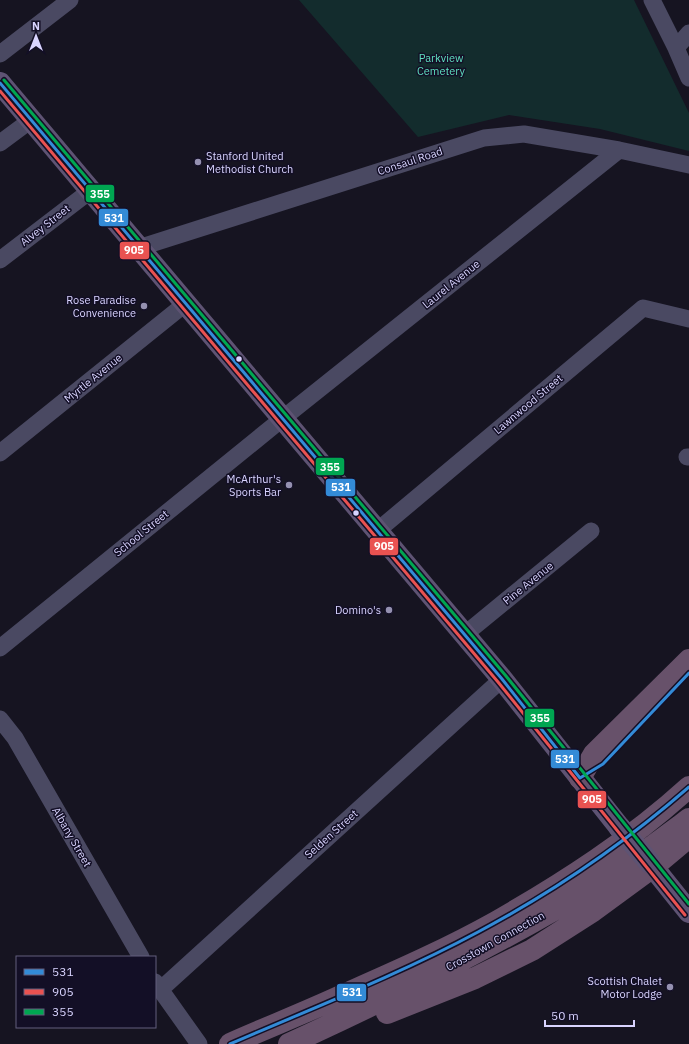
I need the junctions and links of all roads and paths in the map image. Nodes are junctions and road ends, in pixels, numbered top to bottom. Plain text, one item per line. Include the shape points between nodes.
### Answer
1 (70, 0) edge
2 (652, 0) edge
3 (689, 33) edge
4 (676, 48) junction
5 (0, 54) edge
6 (689, 78) edge
7 (0, 83) edge
8 (31, 120) junction
9 (0, 143) edge
10 (619, 150) junction
11 (689, 165) edge
12 (90, 191) junction
13 (138, 248) junction
14 (0, 260) edge
15 (185, 304) junction
16 (689, 319) edge
17 (282, 419) junction
18 (0, 453) edge
19 (377, 531) junction
20 (592, 531) dead end
21 (464, 635) junction
22 (0, 648) edge
23 (689, 660) edge
24 (689, 673) edge
25 (502, 679) junction
26 (0, 719) edge
27 (580, 778) junction
28 (689, 787) edge
29 (689, 819) edge
30 (689, 837) edge
31 (651, 865) junction
32 (689, 912) edge
33 (140, 956) edge
34 (157, 986) edge
35 (199, 1044) edge
36 (230, 1044) edge
37 (289, 1044) edge
38 (312, 1044) edge

1 - 5 street
2 - 4 street
3 - 4 street
4 - 6 street
7 - 8 main road
8 - 9 street
8 - 12 main road
10 - 11 street, Consaul Road
10 - 13 street, Consaul Road via 524,134 484,138
10 - 17 street, Laurel Avenue
12 - 13 main road
12 - 14 street, Alvey Street
13 - 15 main road
15 - 17 main road
15 - 18 street, Myrtle Avenue
16 - 19 street, Lawnwood Street via 643,308
17 - 19 main road
17 - 22 street, School Street
19 - 21 main road
20 - 21 street, Pine Avenue
21 - 25 main road
23 - 27 highway via 594,754
24 - 27 highway via 603,764
25 - 27 main road
25 - 34 street, Selden Street
26 - 33 street, Albany Street via 15,738
27 - 31 main road, bridge
28 - 36 highway, Crosstown Connection via 655,816 582,869 495,922 340,997
29 - 37 highway, Crosstown Connection via 602,881 522,927 430,977
30 - 31 highway
31 - 32 main road
31 - 38 highway via 593,911 532,950 475,978
34 - 35 street

